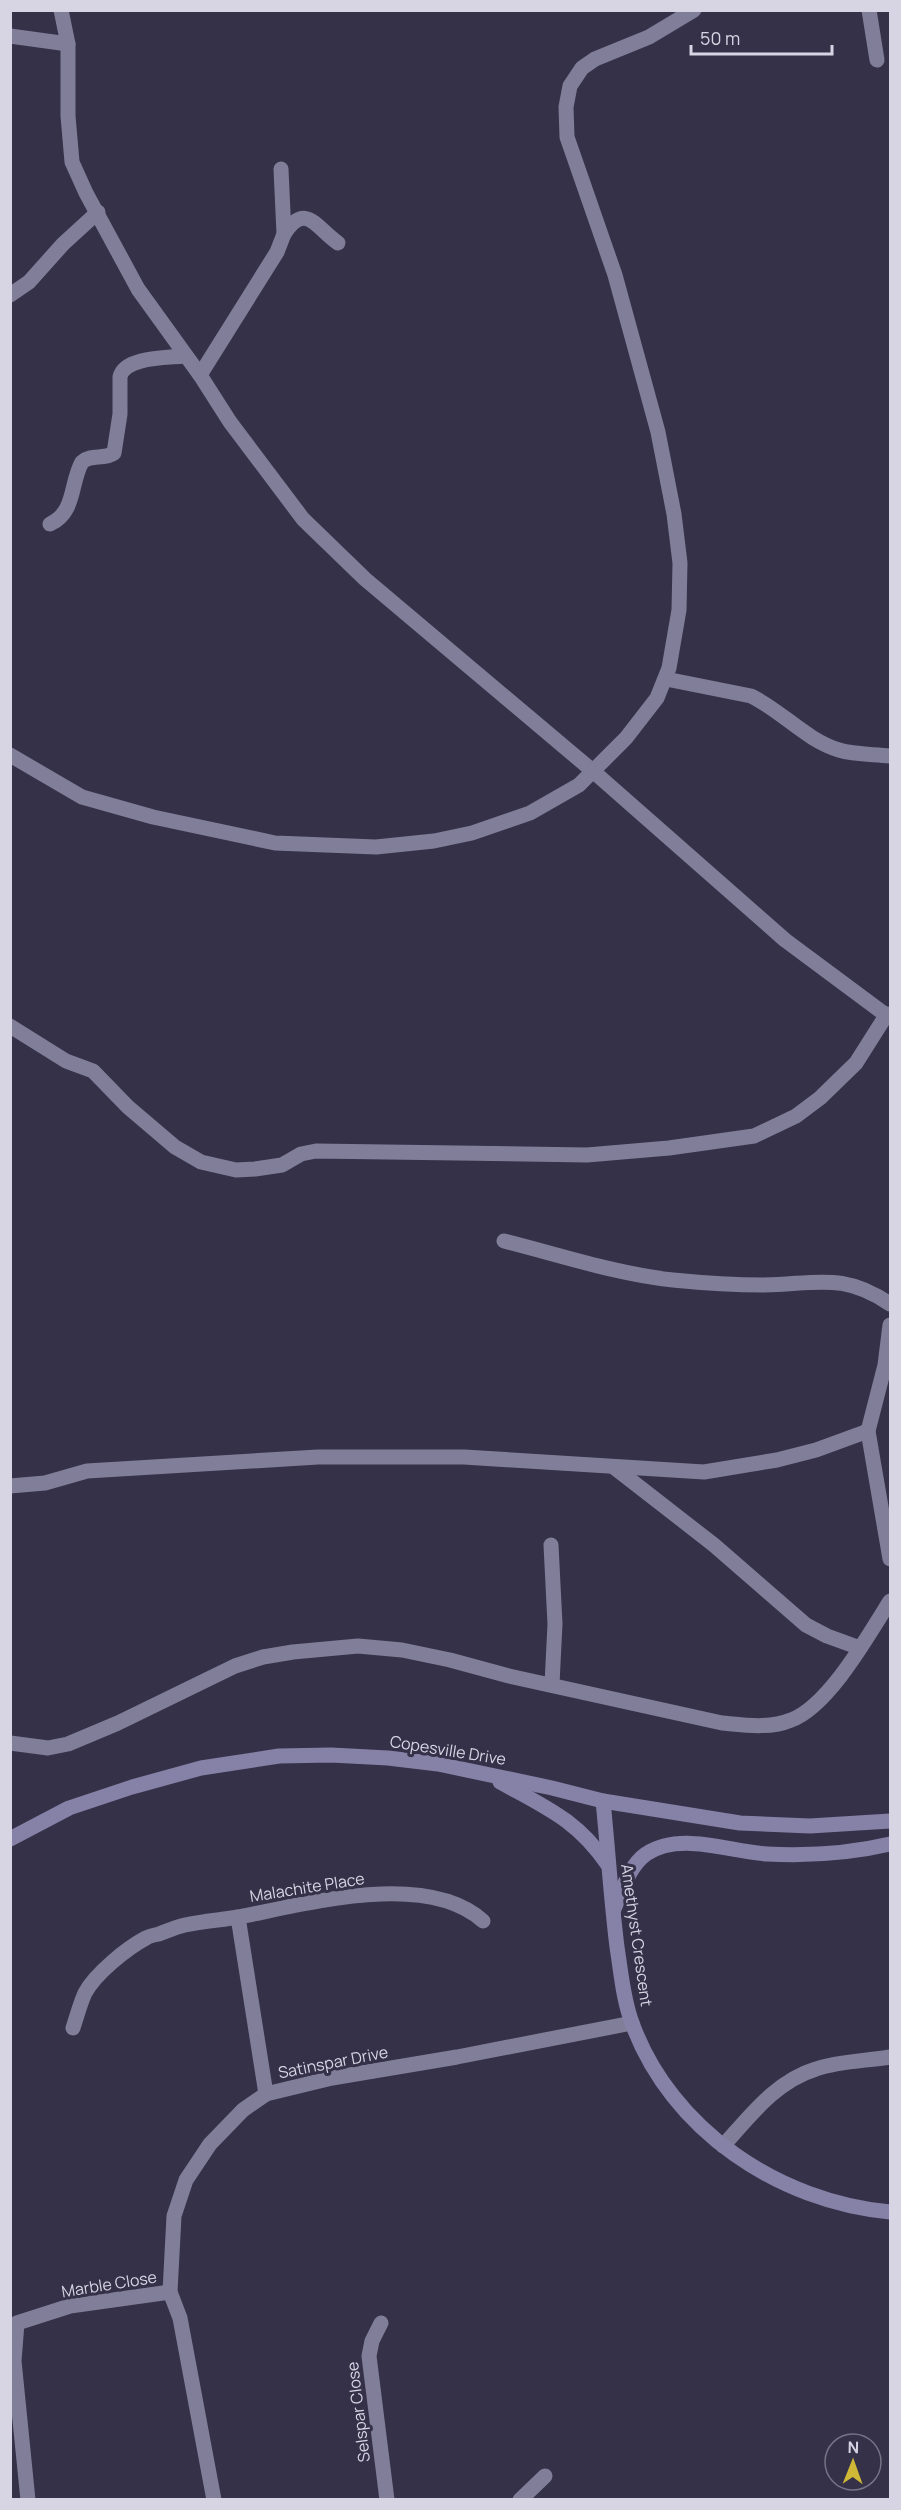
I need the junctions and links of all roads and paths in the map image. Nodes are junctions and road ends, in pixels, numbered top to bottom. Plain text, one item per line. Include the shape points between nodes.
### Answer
1 (694, 10) edge
2 (869, 10) edge
3 (61, 11) edge
4 (10, 36) edge
5 (68, 44) junction
6 (877, 60) dead end
7 (281, 169) dead end
8 (98, 212) junction
9 (284, 234) junction
10 (338, 243) dead end
11 (10, 294) edge
12 (184, 356) junction
13 (200, 375) junction
14 (50, 524) dead end
15 (666, 679) junction
16 (10, 755) edge
17 (891, 756) edge
18 (594, 772) junction
19 (889, 1016) edge
20 (10, 1026) edge
21 (504, 1241) dead end
22 (891, 1305) edge
23 (891, 1325) edge
24 (868, 1431) junction
25 (615, 1468) junction
26 (10, 1486) edge
27 (551, 1545) dead end
28 (891, 1559) edge
29 (891, 1601) edge
30 (860, 1648) junction
31 (552, 1684) junction
32 (10, 1743) edge
33 (484, 1773) junction
34 (603, 1801) junction
35 (891, 1821) edge
36 (12, 1836) edge
37 (891, 1844) edge
38 (610, 1866) junction
39 (613, 1912) junction
40 (238, 1917) junction
41 (483, 1921) dead end
42 (632, 2023) junction
43 (73, 2028) dead end
44 (891, 2057) edge
45 (266, 2094) junction
46 (723, 2146) junction
47 (891, 2212) edge
48 (170, 2292) junction
49 (14, 2321) edge
50 (381, 2323) dead end
51 (545, 2476) dead end
52 (28, 2499) edge
53 (214, 2499) edge
54 (387, 2499) edge
55 (520, 2499) edge

1 - 15 street via 649,37 582,68 570,86 566,107 567,136 615,275 668,478 680,563 679,610
2 - 6 street
3 - 5 street
4 - 5 street
5 - 8 street via 72,162
7 - 9 street
8 - 11 street via 29,282
8 - 12 street via 138,289
9 - 10 street via 292,223 307,218
9 - 13 street via 278,252
12 - 13 street
12 - 14 street via 132,363 123,369 114,453 82,462 67,509
13 - 18 street via 303,519 332,549
15 - 17 street via 751,696 839,750
15 - 18 street via 647,713
16 - 18 street via 82,797 275,843 324,846 405,845 471,833 530,813
18 - 19 street via 785,940
19 - 20 street via 856,1063 820,1098 796,1116 754,1136 587,1155 316,1151 282,1165 236,1170 201,1162 175,1147 93,1071 66,1060
21 - 22 street via 671,1280 738,1284 824,1281 858,1286
23 - 24 street
24 - 25 street via 816,1450 742,1467 704,1472
24 - 28 street
25 - 26 street via 464,1457 318,1457 87,1471 45,1483
25 - 30 street via 721,1550 806,1624
27 - 31 street via 555,1624
29 - 30 street
30 - 31 street via 815,1704 801,1715 778,1724 722,1723
31 - 32 street via 402,1650 331,1647 263,1657 235,1666 68,1744 48,1748
33 - 34 street, Copesville Drive
33 - 36 street, Copesville Drive via 388,1758 279,1756 201,1768 132,1787 69,1808
33 - 38 street via 559,1814 594,1844
34 - 35 street, Copesville Drive via 740,1823 810,1826
34 - 38 street, Amethyst Crescent
37 - 39 street via 845,1851 767,1854 668,1845 650,1852 636,1864
38 - 39 street, Amethyst Crescent
39 - 42 street, Amethyst Crescent
40 - 41 street, Malachite Place via 310,1902 394,1894 458,1904
40 - 43 street, Malachite Place via 183,1925 147,1937 94,1980
40 - 45 street, Malachite Place
42 - 45 street, Satinspar Drive via 332,2078
42 - 46 street, Amethyst Crescent via 666,2088 688,2115
44 - 46 street via 801,2074 771,2094
45 - 48 street, Satinspar Drive via 243,2110 210,2144 186,2180 174,2216
46 - 47 street, Amethyst Crescent via 764,2173 820,2199
48 - 49 street, Marble Close via 70,2307
48 - 53 street, Satinspar Drive via 180,2318
49 - 52 street, Marble Close via 14,2361
50 - 54 street, Selspar Close via 369,2356
51 - 55 street

